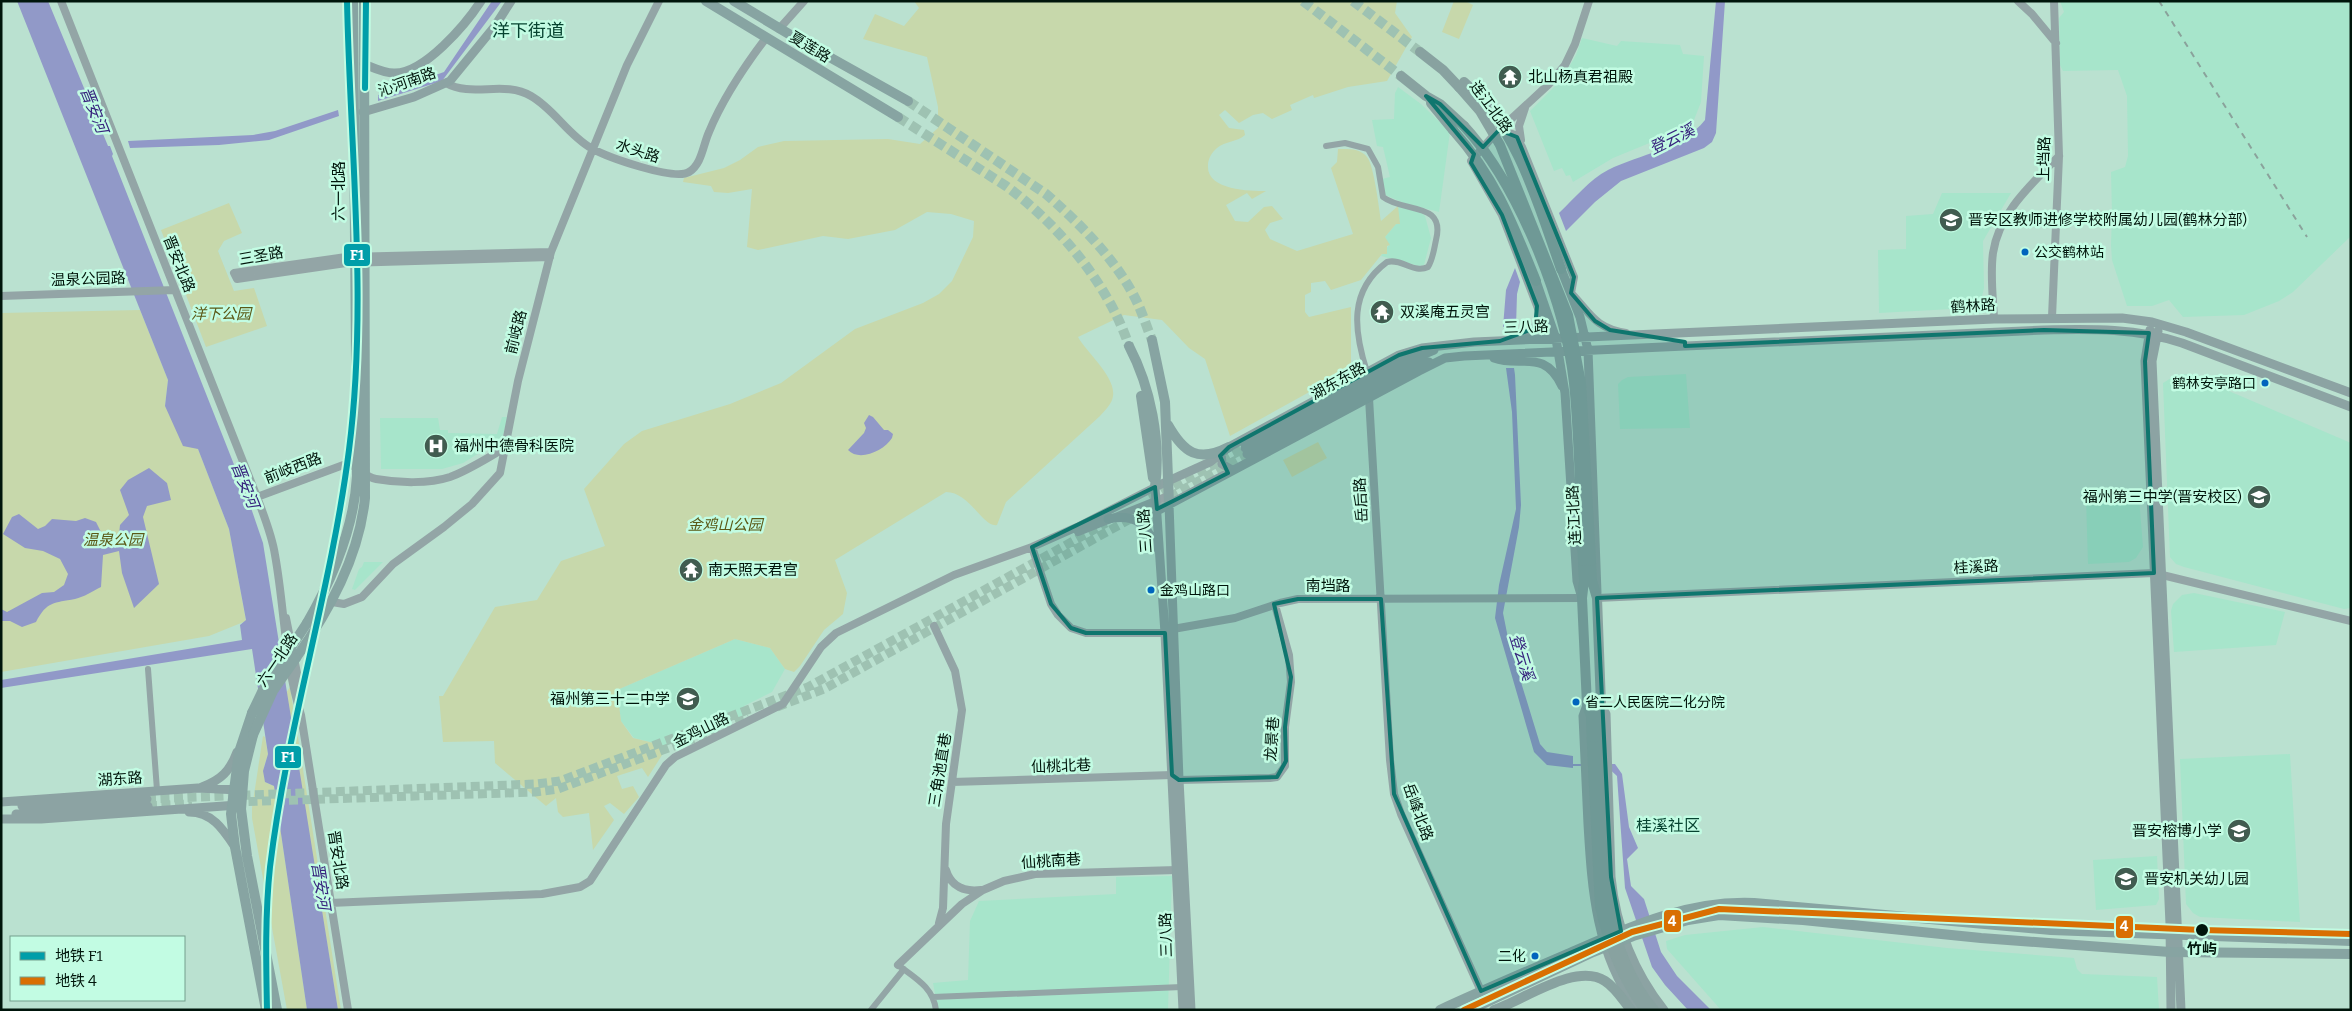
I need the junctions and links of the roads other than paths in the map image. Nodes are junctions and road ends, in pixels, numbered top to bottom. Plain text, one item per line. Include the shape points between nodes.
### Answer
1 (61, 1) edge
2 (353, 1) edge
3 (364, 1) edge
4 (481, 1) edge
5 (511, 1) edge
6 (659, 1) edge
7 (706, 1) edge
8 (734, 1) edge
9 (804, 1) edge
10 (1589, 1) edge
11 (2018, 1) edge
12 (2054, 1) edge
13 (779, 29) junction
14 (766, 38) junction
15 (2056, 44) junction
16 (1420, 52) tunnel mouth
17 (364, 64) junction
18 (1401, 76) tunnel mouth
19 (446, 83) junction
20 (1461, 85) junction
21 (1426, 96) junction
22 (908, 101) tunnel mouth
23 (1526, 106) junction
24 (363, 112) junction
25 (898, 117) tunnel mouth
26 (1499, 130) junction
27 (1326, 146) dead end
28 (1522, 147) junction
29 (592, 148) junction
30 (2059, 156) junction
31 (550, 254) junction
32 (366, 259) junction
33 (354, 260) junction
34 (1561, 269) joint
35 (1536, 281) joint
36 (175, 290) junction
37 (1540, 291) junction
38 (1571, 293) junction
39 (1, 296) edge
40 (2052, 317) junction
41 (1994, 319) junction
42 (2156, 323) junction
43 (1537, 324) junction
44 (2153, 334) junction
45 (1645, 336) junction
46 (1585, 338) junction
47 (1556, 339) junction
48 (1152, 340) tunnel mouth
49 (1500, 341) junction
50 (1448, 345) junction
51 (1130, 346) tunnel mouth
52 (1588, 350) junction
53 (1559, 352) junction
54 (1484, 355) junction
55 (1445, 358) junction
56 (1367, 372) junction
57 (1564, 393) junction
58 (2351, 393) edge
59 (1369, 398) junction
60 (2351, 407) edge
61 (1166, 422) junction
62 (505, 448) junction
63 (1225, 450) junction
64 (358, 467) junction
65 (1232, 470) junction
66 (367, 476) junction
67 (1168, 482) junction
68 (1155, 487) junction
69 (257, 497) junction
70 (1168, 500) junction
71 (1156, 501) junction
72 (1157, 511) junction
73 (1108, 519) junction
74 (1032, 547) junction
75 (1160, 554) junction
76 (1587, 561) junction
77 (2158, 574) junction
78 (1582, 598) junction
79 (1597, 598) junction
80 (1381, 599) junction
81 (332, 602) junction
82 (1275, 605) junction
83 (2351, 621) edge
84 (934, 626) dead end
85 (1169, 631) junction
86 (148, 669) dead end
87 (1587, 705) junction
88 (1601, 705) junction
89 (248, 734) junction
90 (1596, 746) junction
91 (1176, 778) junction
92 (952, 782) junction
93 (198, 788) junction
94 (157, 790) junction
95 (237, 790) junction
96 (1, 802) edge
97 (236, 805) junction
98 (1, 807) edge
99 (163, 812) junction
100 (1, 817) edge
101 (235, 847) junction
102 (944, 864) junction
103 (1177, 870) junction
104 (984, 890) junction
105 (330, 902) junction
106 (939, 925) junction
107 (1623, 935) junction
108 (2174, 936) junction
109 (2351, 941) edge
110 (1604, 943) junction
111 (2173, 952) junction
112 (2351, 954) edge
113 (901, 967) junction
114 (1182, 986) junction
115 (1481, 991) junction
116 (933, 997) junction
117 (266, 1010) edge
118 (277, 1010) edge
119 (348, 1010) edge
120 (871, 1010) edge
121 (936, 1010) edge
122 (1183, 1010) edge
123 (1191, 1010) edge
124 (1440, 1010) edge
125 (1470, 1010) edge
126 (1494, 1010) edge
127 (1631, 1010) edge
128 (1637, 1010) edge
129 (1645, 1010) edge
130 (1654, 1010) edge
131 (1664, 1010) edge
132 (2171, 1010) edge
133 (2180, 1010) edge

1 - 36 street, 晋安北路
2 - 33 main road, 六一北路
3 - 17 main road, 六一北路
4 - 17 main road, 沁河南路 via 451,39 409,70 391,73
5 - 19 main road, 沁河南路 via 488,35
6 - 29 street, 前岐路 via 631,54
7 - 14 main road, 夏莲路
8 - 13 main road, 夏莲路
9 - 13 street
10 - 23 street via 1568,60
11 - 15 street
12 - 15 street, 上垱路
13 - 22 main road, 夏莲路
14 - 25 main road, 夏莲路
14 - 29 street, 水头路 via 730,91 710,129 697,164 690,172 667,174
15 - 30 street, 上垱路
16 - 20 highway
17 - 24 main road, 六一北路
18 - 21 highway, 连江北路
19 - 24 main road, 沁河南路 via 414,97
19 - 29 street, 水头路 via 458,89 521,90
20 - 34 highway, bridge via 1488,108 1510,140
20 - 76 highway, 连江北路, bridge via 1500,145 1568,314 1581,383
21 - 35 highway, bridge via 1472,151 1497,189
21 - 76 highway, 连江北路, bridge via 1464,126 1486,152 1514,200 1554,297 1566,336 1574,384
23 - 26 street
23 - 28 street via 1518,126
24 - 32 main road, 六一北路
26 - 28 street via 1515,135
26 - 43 street via 1472,163 1502,215 1539,311
27 - 56 street via 1345,143 1368,149 1378,167 1383,197 1428,212 1436,223 1437,237 1428,266 1420,269 1396,261 1387,262 1363,288 1357,323
28 - 38 street via 1574,277
29 - 31 street, 前岐路
30 - 40 street, 上垱路
30 - 41 street via 2016,202 1998,234 1992,259
31 - 32 street, 三圣路
31 - 62 street, 前岐路
32 - 33 street, 三圣路
32 - 66 main road, 六一北路
33 - 33 street, 三圣路 via 234,273 237,279
33 - 64 main road, 六一北路
34 - 38 main road
35 - 37 main road
36 - 39 street, 温泉公园路
36 - 69 street, 晋安北路
37 - 43 main road via 1543,307
37 - 47 main road
38 - 45 street via 1604,327
38 - 46 main road
40 - 41 main road, 鹤林路
40 - 42 main road, 鹤林路 via 2122,318
41 - 45 main road, 鹤林路
42 - 44 main road
42 - 58 main road, 鹤林路
43 - 49 street via 1525,334
44 - 52 main road, 三八路 via 2120,330 2044,330
44 - 60 main road
44 - 77 main road
45 - 46 main road, 鹤林路
46 - 47 main road, 三八路
46 - 52 main road
47 - 49 main road, 三八路
47 - 53 main road
48 - 61 main road
49 - 50 main road, 三八路
50 - 55 main road, 湖东东路 via 1389,368 1246,451 1401,371
50 - 56 main road, 三八路 via 1411,350
51 - 68 main road via 1141,372 1152,418 1158,465
52 - 53 main road, 三八路
52 - 79 main road
53 - 54 main road, 三八路
53 - 57 main road
54 - 55 main road, 三八路
54 - 57 main road via 1500,360 1539,362 1552,372
55 - 59 main road, 三八路
56 - 63 main road, 三八路
57 - 78 main road via 1577,581
59 - 65 main road, 三八路
59 - 80 street, 岳后路
61 - 63 main road via 1180,444 1195,454
61 - 67 main road
62 - 66 street via 443,479 384,480
62 - 81 street, 前岐路 via 498,477 472,504 393,564 362,597 348,604
63 - 65 main road via 1222,464
63 - 67 main road, 三八路 via 1210,462
64 - 66 street
64 - 69 street, 前岐西路 via 336,466
64 - 89 main road, 六一北路, bridge via 353,506 323,594 263,690 252,712
65 - 70 main road, 三八路
66 - 81 main road, 六一北路 via 360,528
67 - 68 main road, 三八路
67 - 70 main road
68 - 71 main road, 三八路
68 - 74 street
69 - 105 street, 晋安北路 via 274,548 291,678 301,715
70 - 71 street
70 - 72 main road
70 - 85 main road, 三八路
71 - 72 main road, 三八路
71 - 73 street
72 - 75 main road, 三八路
73 - 74 street via 1048,545
73 - 75 main road via 1128,518 1142,524 1151,534
74 - 85 street, 南垱路 via 1051,604 1071,628 1086,633
74 - 105 street, 金鸡山路 via 947,578 832,636 783,704 675,757 666,765 584,886 542,894
75 - 85 main road, 三八路
76 - 78 highway, 连江北路
76 - 79 highway, 连江北路
77 - 79 street, 桂溪路
77 - 83 street, 桂溪路
77 - 108 main road
78 - 80 street, 南垱路
78 - 87 highway, 连江北路
79 - 88 highway, 连江北路
80 - 82 street, 南垱路 via 1298,599
80 - 115 street, 岳峰北路 via 1390,760 1396,799
81 - 89 main road, 六一北路, bridge
82 - 85 street, 南垱路 via 1227,620
82 - 91 street, 龙景巷 via 1291,669 1283,770 1270,778
84 - 92 street, 三角池直巷 via 952,663 961,696 962,718
85 - 91 main road, 三八路
86 - 94 street
87 - 90 highway, 连江北路
87 - 110 main road via 1583,716 1591,871 1594,907
88 - 90 highway, 连江北路
88 - 107 main road via 1606,714 1611,877
89 - 93 main road via 226,773
89 - 95 main road, 六一北路
90 - 129 highway, 连江北路, bridge via 1600,906 1618,964
90 - 130 highway, 连江北路, bridge via 1610,914 1625,961
91 - 92 street, 仙桃北巷
91 - 103 main road, 三八路
91 - 123 main road, 三八路
92 - 102 street, 三角池直巷
93 - 94 main road, 湖东路
93 - 95 main road, 湖东路
94 - 96 main road, 湖东路
95 - 97 main road, 六一北路
97 - 99 main road
97 - 101 main road, 六一北路
97 - 118 main road, 六一北路
98 - 100 main road via 147,802
99 - 100 main road via 41,819
99 - 101 main road via 195,812 208,816
101 - 117 main road, 六一北路
102 - 104 street via 951,881 957,886
102 - 106 street, 三角池直巷
103 - 104 street, 仙桃南巷 via 1035,874 1004,881
103 - 114 main road, 三八路
104 - 106 street, 仙桃南巷
105 - 119 street, 晋安北路
106 - 113 street, 仙桃南巷
107 - 108 main road via 1676,911 1737,903 2051,930
107 - 110 main road
107 - 111 main road via 1711,916 1734,916
107 - 131 main road via 1646,983
108 - 109 main road
108 - 111 main road
110 - 115 main road
110 - 125 main road
110 - 128 main road via 1618,978
111 - 112 main road
111 - 132 main road
111 - 133 main road
113 - 116 street
113 - 120 street
114 - 116 street
114 - 122 main road, 三八路
115 - 124 main road
116 - 121 street
126 - 127 highway via 1568,977 1587,975 1608,983

